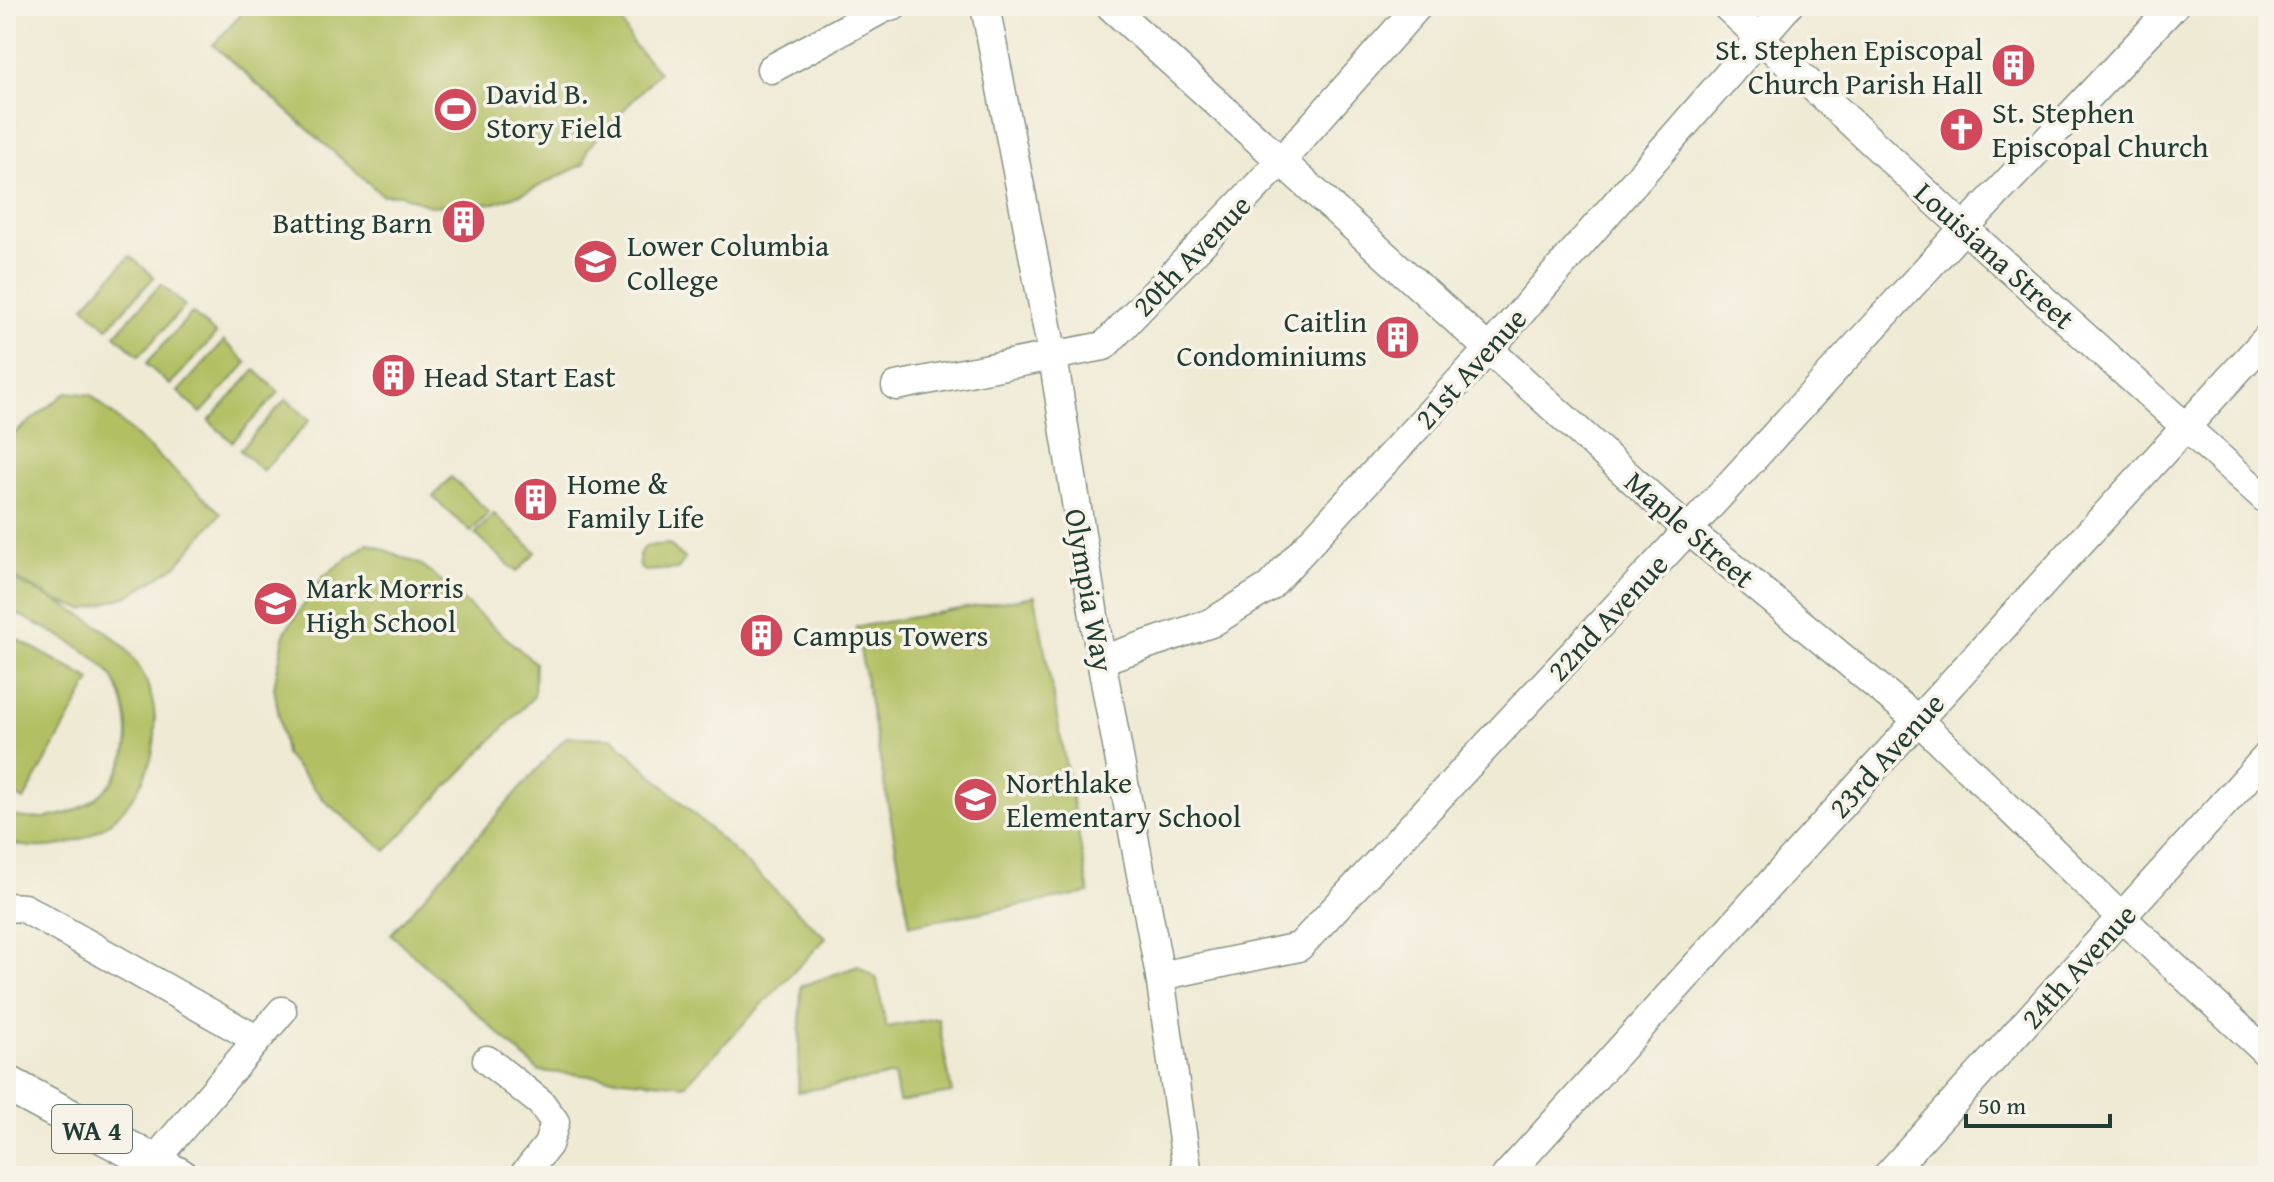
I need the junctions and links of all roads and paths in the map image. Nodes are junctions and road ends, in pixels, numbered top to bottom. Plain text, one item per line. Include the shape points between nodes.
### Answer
1 (894, 6) edge
2 (985, 6) edge
3 (1110, 6) edge
4 (1418, 6) edge
5 (1726, 6) edge
6 (1788, 6) edge
7 (2174, 6) edge
8 (1759, 37) junction
9 (771, 69) dead end
10 (1282, 160) junction
11 (1964, 228) junction
12 (2268, 337) edge
13 (1489, 349) junction
14 (1053, 357) junction
15 (896, 386) dead end
16 (2185, 426) junction
17 (2268, 501) edge
18 (1688, 530) junction
19 (1101, 660) junction
20 (1918, 720) junction
21 (2268, 755) edge
22 (6, 907) edge
23 (2122, 918) junction
24 (1160, 976) junction
25 (282, 1011) dead end
26 (256, 1039) junction
27 (2268, 1054) edge
28 (487, 1060) dead end
29 (6, 1083) edge
30 (166, 1169) edge
31 (523, 1176) edge
32 (1188, 1176) edge
33 (1506, 1176) edge
34 (1887, 1176) edge

1 - 9 street
2 - 14 street, Olympia Way
3 - 10 street, Maple Street
4 - 10 street, 20th Avenue
5 - 8 street, Louisiana Street
6 - 8 street, 21st Avenue
7 - 11 street, 22nd Avenue
8 - 11 street, Louisiana Street
8 - 13 street, 21st Avenue
10 - 13 street, Maple Street
10 - 14 street, 20th Avenue via 1104,346
11 - 16 street, Louisiana Street
11 - 18 street, 22nd Avenue
12 - 16 street, 23rd Avenue
13 - 18 street, Maple Street
13 - 19 street, 21st Avenue via 1269,587 1211,623
14 - 15 street, 20th Avenue
14 - 19 street, Olympia Way
16 - 17 street, Louisiana Street
16 - 20 street, 23rd Avenue
18 - 20 street, Maple Street
18 - 24 street, 22nd Avenue via 1299,947
19 - 24 street, Olympia Way
20 - 23 street, Maple Street
20 - 33 street, 23rd Avenue
21 - 23 street, 24th Avenue
22 - 26 street via 24,908
23 - 27 street, Maple Street
23 - 34 street, 24th Avenue
24 - 32 street, Olympia Way
25 - 26 street
26 - 30 street
28 - 31 street via 541,1103 555,1122 548,1145
29 - 30 main road, WA 4

